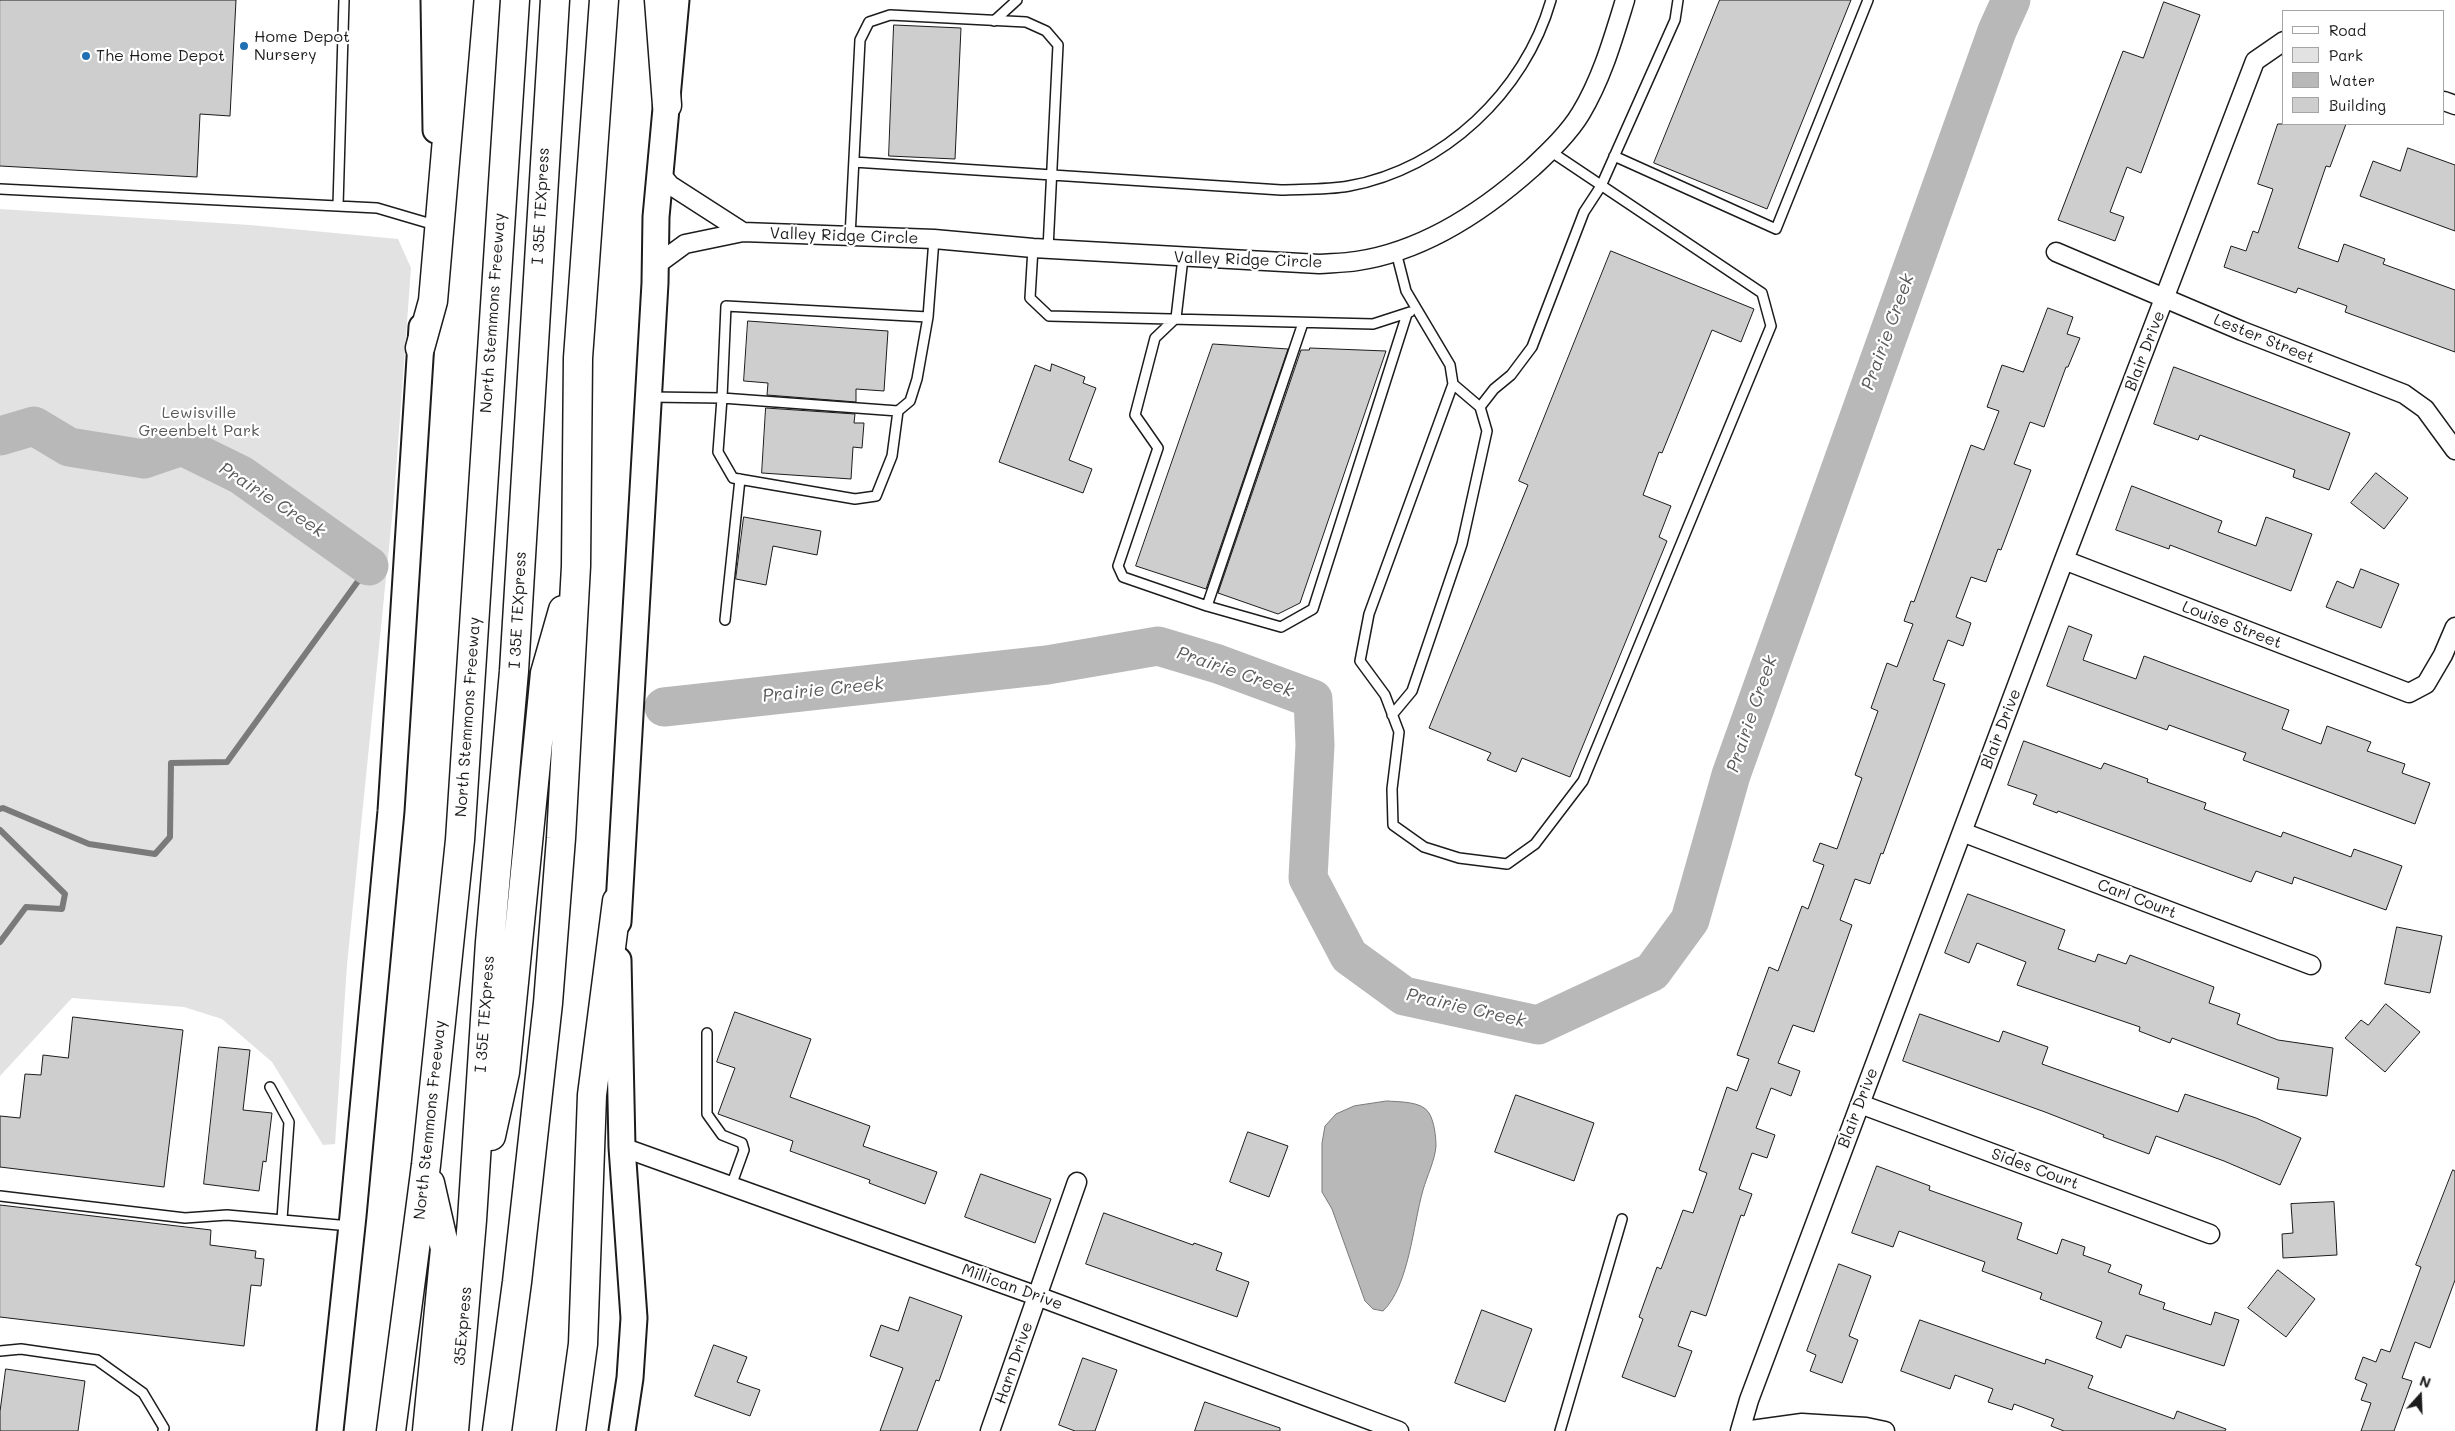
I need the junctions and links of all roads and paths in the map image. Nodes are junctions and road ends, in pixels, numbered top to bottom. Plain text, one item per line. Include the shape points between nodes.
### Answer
1 (344, 0) edge
2 (434, 0) edge
3 (459, 0) edge
4 (515, 0) edge
5 (555, 0) edge
6 (604, 0) edge
7 (660, 0) edge
8 (676, 0) edge
9 (1018, 0) edge
10 (1551, 0) edge
11 (1625, 0) edge
12 (1678, 0) edge
13 (1868, 0) edge
14 (994, 21) junction
15 (2282, 42) edge
16 (667, 105) junction
17 (1550, 151) junction
18 (1614, 156) junction
19 (854, 162) junction
20 (660, 173) junction
21 (1052, 174) junction
22 (1601, 186) junction
23 (0, 189) edge
24 (338, 206) junction
25 (428, 223) junction
26 (743, 232) junction
27 (850, 237) junction
28 (934, 239) junction
29 (1040, 248) junction
30 (1396, 252) junction
31 (2056, 252) dead end
32 (1183, 258) junction
33 (654, 266) junction
34 (2166, 299) junction
35 (1416, 306) junction
36 (1408, 314) junction
37 (928, 317) junction
38 (1176, 318) junction
39 (1304, 323) junction
40 (420, 348) junction
41 (1453, 384) junction
42 (648, 397) junction
43 (722, 398) junction
44 (1480, 407) junction
45 (898, 411) junction
46 (2455, 450) edge
47 (740, 479) junction
48 (2064, 560) junction
49 (576, 566) junction
50 (1207, 606) junction
51 (725, 620) dead end
52 (2455, 627) edge
53 (1392, 715) junction
54 (1962, 832) junction
55 (617, 900) junction
56 (2311, 965) dead end
57 (706, 1033) dead end
58 (270, 1087) dead end
59 (1860, 1104) junction
60 (622, 1147) junction
61 (426, 1165) junction
62 (1077, 1182) dead end
63 (730, 1186) junction
64 (0, 1196) edge
65 (282, 1219) junction
66 (1622, 1219) dead end
67 (472, 1220) junction
68 (352, 1226) junction
69 (2210, 1234) dead end
70 (1037, 1296) junction
71 (0, 1351) edge
72 (1368, 1426) edge
73 (163, 1431) edge
74 (330, 1431) edge
75 (391, 1431) edge
76 (427, 1431) edge
77 (454, 1431) edge
78 (497, 1431) edge
79 (571, 1431) edge
80 (622, 1431) edge
81 (990, 1431) edge
82 (1399, 1431) edge
83 (1560, 1431) edge
84 (1742, 1431) edge
85 (1884, 1431) edge

1 - 24 lane
2 - 25 main road via 437,114
3 - 40 highway via 433,301
4 - 61 highway, North Stemmons Freeway via 460,840
5 - 67 highway, I 35E TEXpress via 514,670 490,942
6 - 49 highway via 578,358
7 - 16 highway
8 - 16 main road
9 - 14 lane
10 - 21 lane via 1518,71 1469,129 1438,152 1388,175 1349,186 1281,190
11 - 17 street, Valley Ridge Circle via 1609,54 1580,114
12 - 18 lane via 1675,20
13 - 18 lane via 1776,229
14 - 19 lane via 890,15 869,22 860,40
14 - 21 lane via 1026,22 1046,31 1058,45
15 - 34 street, Blair Drive via 2255,61
16 - 20 main road
17 - 22 lane
17 - 30 street, Valley Ridge Circle via 1504,193 1445,231
18 - 22 lane
19 - 21 lane
19 - 27 lane
20 - 26 street via 670,185
20 - 33 main road
21 - 29 lane
22 - 44 lane via 1584,212 1532,347
22 - 53 lane via 1762,293 1771,326 1583,781 1535,844 1507,864 1459,858 1424,847 1392,825 1392,789 1399,732
23 - 24 lane
24 - 25 lane via 377,208
25 - 40 main road
26 - 27 street, Valley Ridge Circle
26 - 33 street, Valley Ridge Circle via 685,244
27 - 28 street, Valley Ridge Circle
28 - 29 street, Valley Ridge Circle
28 - 37 lane
29 - 32 street, Valley Ridge Circle
29 - 38 lane via 1030,298 1049,316
30 - 32 street, Valley Ridge Circle via 1358,261 1320,264
30 - 35 lane via 1406,291
31 - 34 street, Lester Street
32 - 38 lane
33 - 42 main road
34 - 46 street, Lester Street via 2404,394 2425,409
34 - 48 street, Blair Drive
35 - 36 lane
35 - 41 lane via 1450,365
36 - 39 lane via 1372,324
36 - 50 lane via 1313,609 1281,626
37 - 43 lane via 726,306
37 - 45 lane via 910,401
38 - 39 lane
38 - 50 lane via 1155,338 1135,414 1158,448 1118,566 1123,577
39 - 50 lane
40 - 68 main road via 392,811
41 - 44 lane
41 - 53 lane via 1369,614 1360,661 1385,695
42 - 43 lane
42 - 55 main road
43 - 45 lane
43 - 47 lane via 718,452 733,478
44 - 53 lane via 1487,431 1462,544 1412,691
45 - 47 lane via 892,456 876,496 855,499
47 - 51 lane
48 - 52 street, Louise Street via 2409,693 2426,684
48 - 54 street, Blair Drive
49 - 67 highway via 544,673 505,1072
49 - 78 highway via 562,828 548,1003
54 - 56 street, Carl Court
54 - 59 street, Blair Drive
55 - 60 main road
55 - 79 highway via 592,1095 583,1344
57 - 63 lane via 708,1114 722,1135 742,1143 744,1150
58 - 65 lane via 289,1122
59 - 69 street, Sides Court
59 - 84 street, Blair Drive via 1749,1400
60 - 63 street, Millican Drive
60 - 80 main road via 634,1318
61 - 75 highway, North Stemmons Freeway
61 - 76 highway via 445,1249
62 - 70 street, Harn Drive
63 - 70 street, Millican Drive
64 - 65 lane via 185,1218 227,1215
65 - 68 lane
66 - 83 lane
67 - 77 highway, 35Express
68 - 74 main road
70 - 72 street, Millican Drive
70 - 81 street, Harn Drive
71 - 73 lane via 21,1349 97,1360 143,1393
72 - 82 street, Millican Drive
84 - 85 street via 1802,1423

